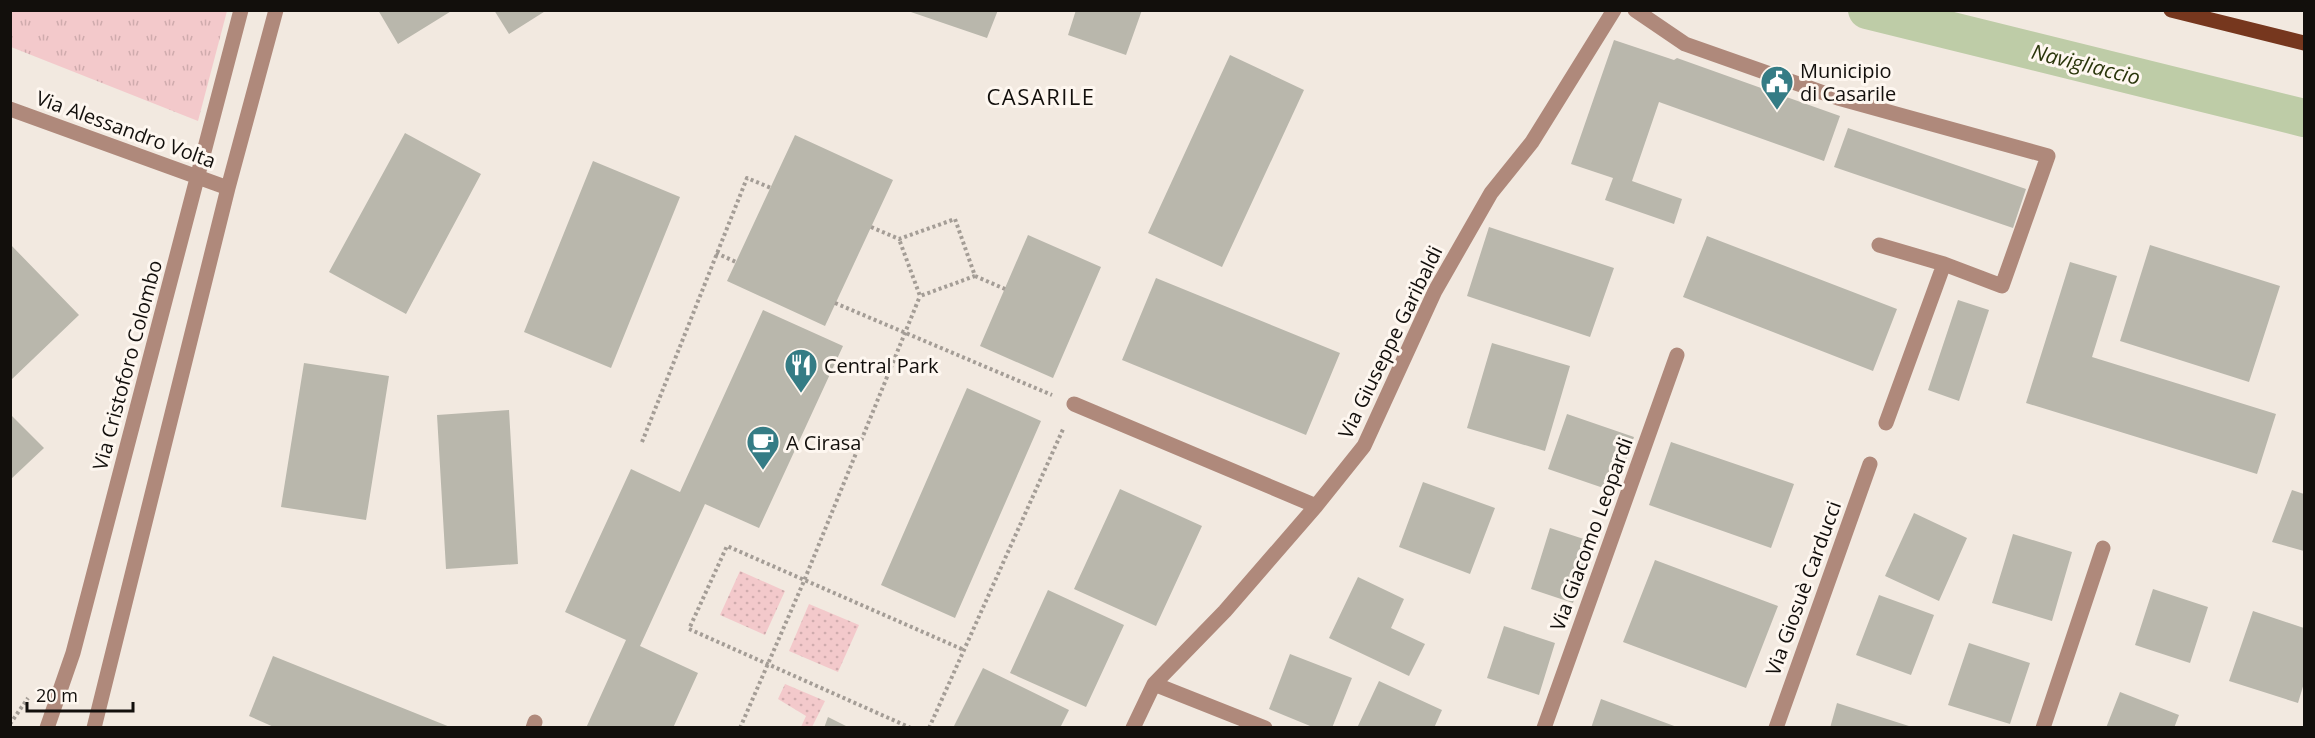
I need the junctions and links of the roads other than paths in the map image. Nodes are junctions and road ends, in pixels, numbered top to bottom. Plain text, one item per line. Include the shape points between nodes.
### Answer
1 (241, 10) edge
2 (276, 10) edge
3 (1614, 10) edge
4 (1635, 10) edge
5 (2171, 10) edge
6 (2304, 43) edge
7 (10, 109) edge
8 (197, 178) junction
9 (228, 188) junction
10 (1879, 245) dead end
11 (1944, 264) junction
12 (1677, 355) dead end
13 (1074, 404) road end
14 (1886, 423) dead end
15 (1870, 464) dead end
16 (1316, 506) junction
17 (2103, 548) dead end
18 (1154, 684) junction
19 (47, 728) edge
20 (94, 728) edge
21 (1133, 728) edge
22 (1265, 728) edge
23 (1544, 728) edge
24 (1776, 728) edge
25 (2043, 728) edge

1 - 8 street, Via Cristoforo Colombo
2 - 9 street
3 - 16 street, Via Giuseppe Garibaldi via 1532,142 1491,193 1435,291 1364,446
4 - 11 street via 1685,44 1838,98 2048,156 2002,286
5 - 6 main road
7 - 8 street, Via Alessandro Volta
8 - 9 street, Via Alessandro Volta
8 - 19 street, Via Cristoforo Colombo via 73,652
9 - 20 street
10 - 11 street
11 - 14 street
12 - 23 street, Via Giacomo Leopardi
13 - 16 street
15 - 24 street, Via Giosuè Carducci
16 - 18 street, Via Giuseppe Garibaldi via 1225,611
17 - 25 street
18 - 21 street, Via Giuseppe Garibaldi
18 - 22 street

